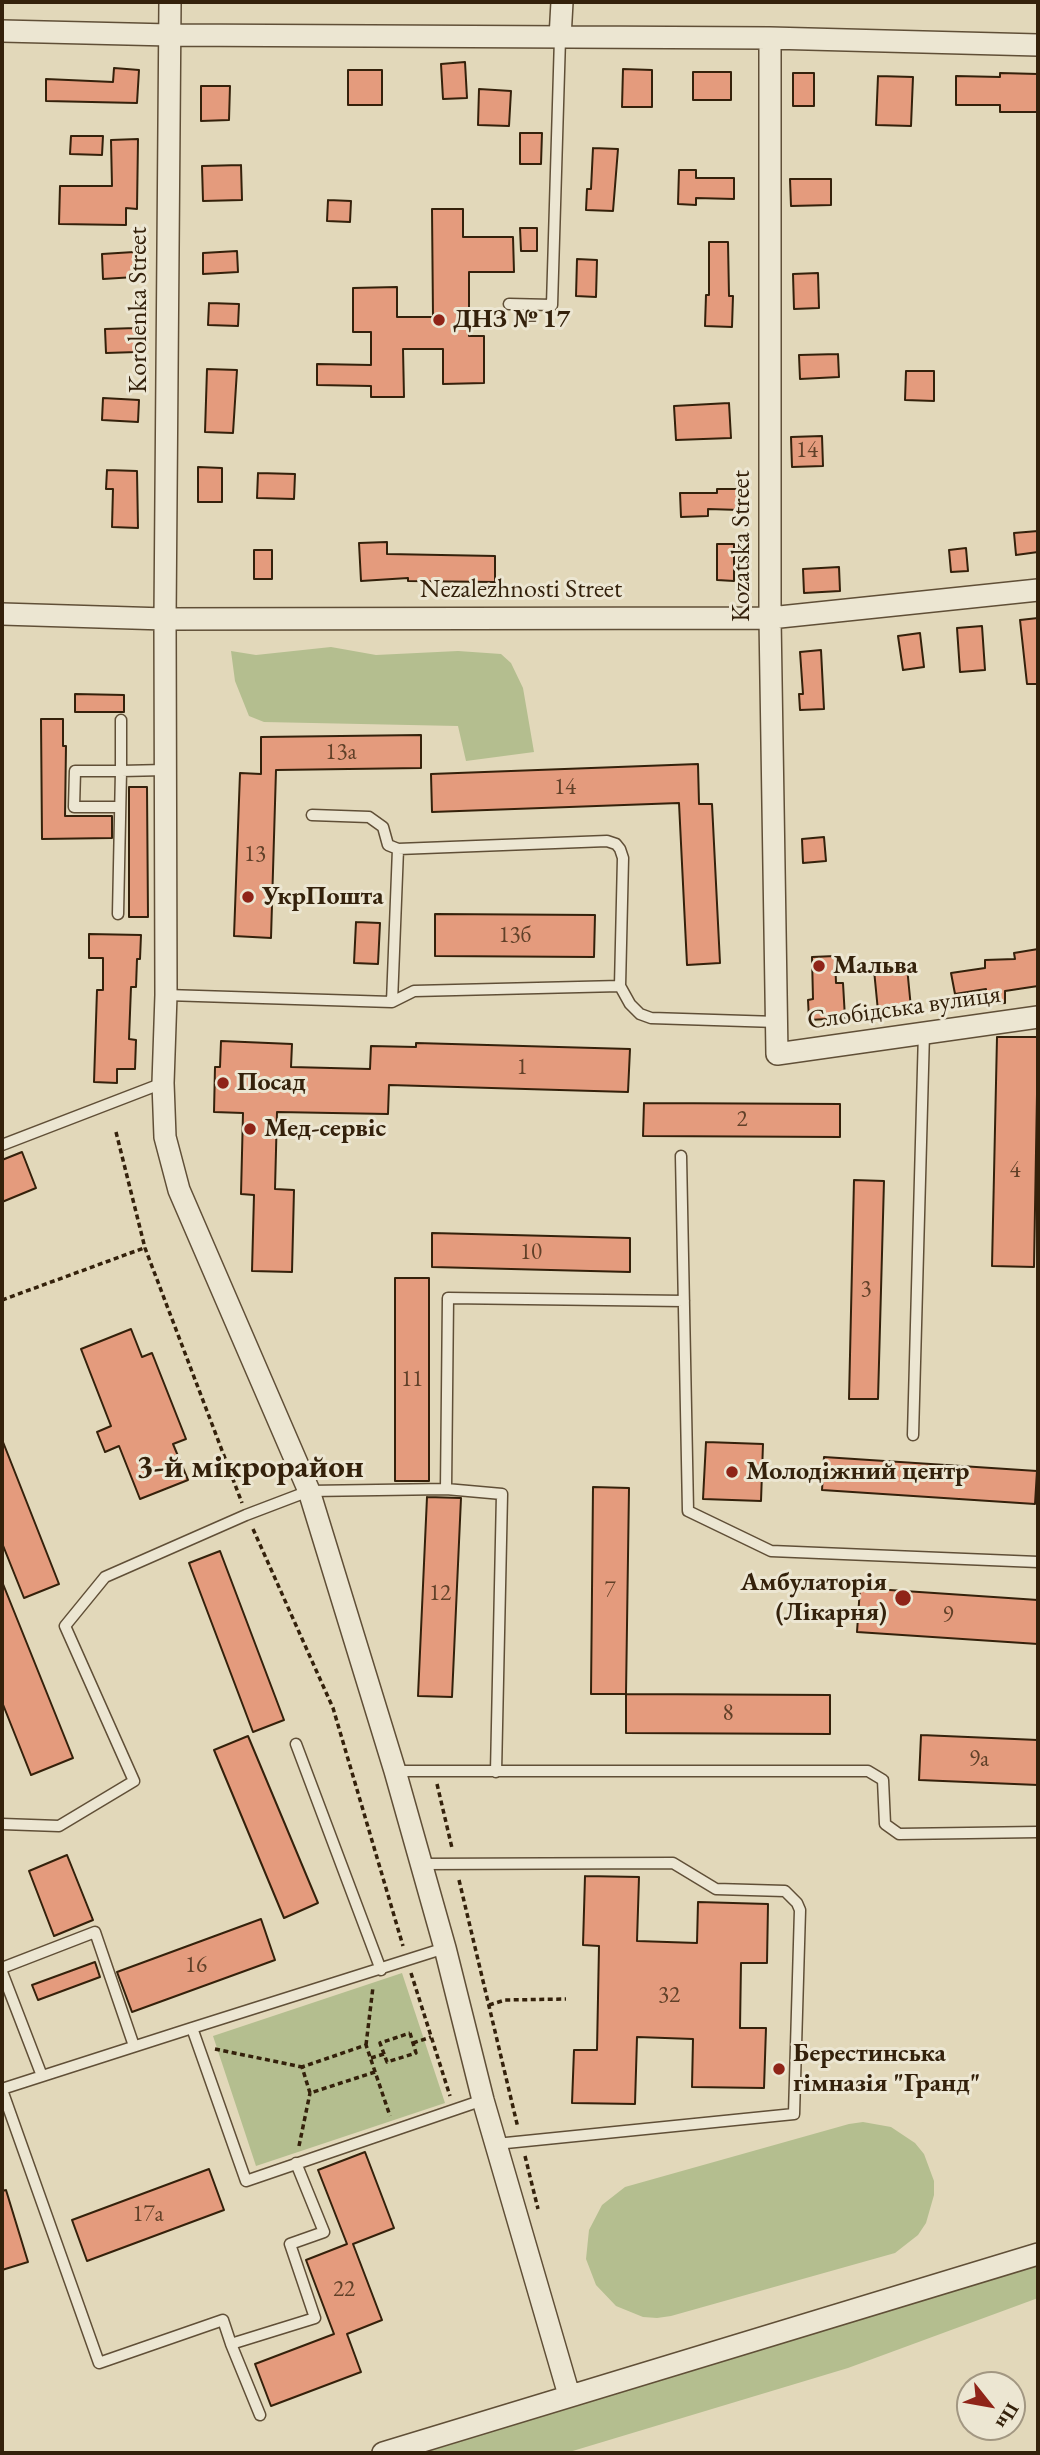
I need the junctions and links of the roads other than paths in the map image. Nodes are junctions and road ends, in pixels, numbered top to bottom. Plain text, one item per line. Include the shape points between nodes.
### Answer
1 (170, 2) edge
2 (562, 2) edge
3 (2, 31) edge
4 (170, 35) junction
5 (560, 38) junction
6 (770, 38) junction
7 (1038, 44) edge
8 (509, 304) dead end
9 (1038, 590) edge
10 (2, 614) edge
11 (770, 618) junction
12 (165, 619) junction
13 (121, 720) dead end
14 (165, 770) junction
15 (121, 771) junction
16 (120, 807) junction
17 (312, 815) dead end
18 (398, 849) junction
19 (118, 914) dead end
20 (620, 986) junction
21 (166, 995) junction
22 (392, 1002) junction
23 (1038, 1017) edge
24 (777, 1022) junction
25 (924, 1032) junction
26 (778, 1054) joint
27 (163, 1083) junction
28 (2, 1145) edge
29 (681, 1156) dead end
30 (684, 1300) junction
31 (913, 1435) dead end
32 (446, 1489) junction
33 (309, 1491) junction
34 (1038, 1562) edge
35 (296, 1744) dead end
36 (395, 1771) junction
37 (496, 1772) junction
38 (2, 1824) edge
39 (1038, 1832) edge
40 (421, 1864) junction
41 (445, 1948) junction
42 (2, 1970) edge
43 (378, 1970) junction
44 (192, 2028) junction
45 (134, 2046) junction
46 (42, 2076) junction
47 (2, 2090) edge
48 (483, 2100) junction
49 (496, 2144) junction
50 (296, 2163) junction
51 (1038, 2254) edge
52 (232, 2344) junction
53 (569, 2395) junction
54 (260, 2415) dead end
55 (383, 2453) edge

1 - 4 street, Korolenka Street
2 - 5 street
3 - 4 street
4 - 5 street
4 - 12 street, Korolenka Street
5 - 6 street
5 - 8 lane via 552,305
6 - 7 street
6 - 11 street, Kozatska Street
9 - 11 street, Nezalezhnosti Street
10 - 12 street, Nezalezhnosti Street
11 - 12 street, Nezalezhnosti Street
11 - 24 street, Kozatska Street
12 - 14 street, Korolenka Street
13 - 15 lane
14 - 15 lane
14 - 21 street, Korolenka Street
15 - 16 lane
15 - 16 lane via 75,771 74,807
16 - 19 lane
17 - 18 lane via 369,817 383,827 388,845
18 - 20 lane via 616,844 623,858
18 - 22 lane
20 - 22 lane via 414,990
20 - 24 lane via 629,1004 651,1018
21 - 22 lane
21 - 27 street, Korolenka Street
23 - 25 street, Слобідська вулиця
24 - 26 street, Kozatska Street
25 - 26 street, Слобідська вулиця
25 - 31 lane
27 - 28 lane
27 - 33 street, Korolenka Street via 165,1137 179,1190
29 - 30 lane
30 - 32 lane via 448,1298
30 - 34 lane via 688,1511 771,1551
32 - 33 lane
32 - 37 lane via 502,1494
33 - 36 street, Korolenka Street
33 - 38 lane via 105,1577 65,1626 134,1781 60,1826
35 - 43 lane
36 - 37 lane
36 - 40 street, Korolenka Street
37 - 39 lane via 868,1770 883,1780 885,1824 899,1834
40 - 41 street, Korolenka Street
40 - 49 lane via 673,1863 710,1887 785,1891 797,1903 794,2114
41 - 43 lane
41 - 48 street, Korolenka Street
42 - 45 lane via 95,1932
42 - 46 lane
43 - 44 lane
44 - 45 lane
44 - 50 lane via 246,2181
45 - 46 lane
46 - 47 lane
47 - 52 lane via 99,2363 223,2320
48 - 49 street, Korolenka Street
48 - 50 lane
49 - 53 street, Korolenka Street
50 - 52 lane via 324,2232 289,2244 315,2318
51 - 53 street
52 - 54 lane
53 - 55 street

